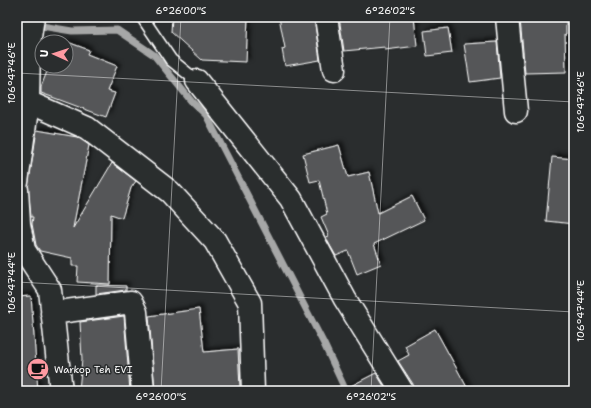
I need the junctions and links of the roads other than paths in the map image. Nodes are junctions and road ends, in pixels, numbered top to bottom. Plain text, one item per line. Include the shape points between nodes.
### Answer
1 (33, 17) edge
2 (142, 17) edge
3 (326, 17) edge
4 (507, 17) edge
5 (334, 70) dead end
6 (197, 81) joint
7 (28, 102) junction
8 (516, 110) dead end
9 (17, 182) edge
10 (17, 190) edge
11 (18, 224) edge
12 (52, 313) junction
13 (61, 391) edge
14 (143, 391) edge
15 (253, 391) edge
16 (402, 391) edge

1 - 7 street via 28,44
2 - 6 lane via 171,60
3 - 5 street
4 - 8 street
6 - 16 street via 291,199 345,299
7 - 9 street
7 - 15 street via 87,128 170,192 215,241 250,303
10 - 11 street
11 - 12 street via 24,250 50,290
12 - 13 street
12 - 14 street via 131,302 136,312

